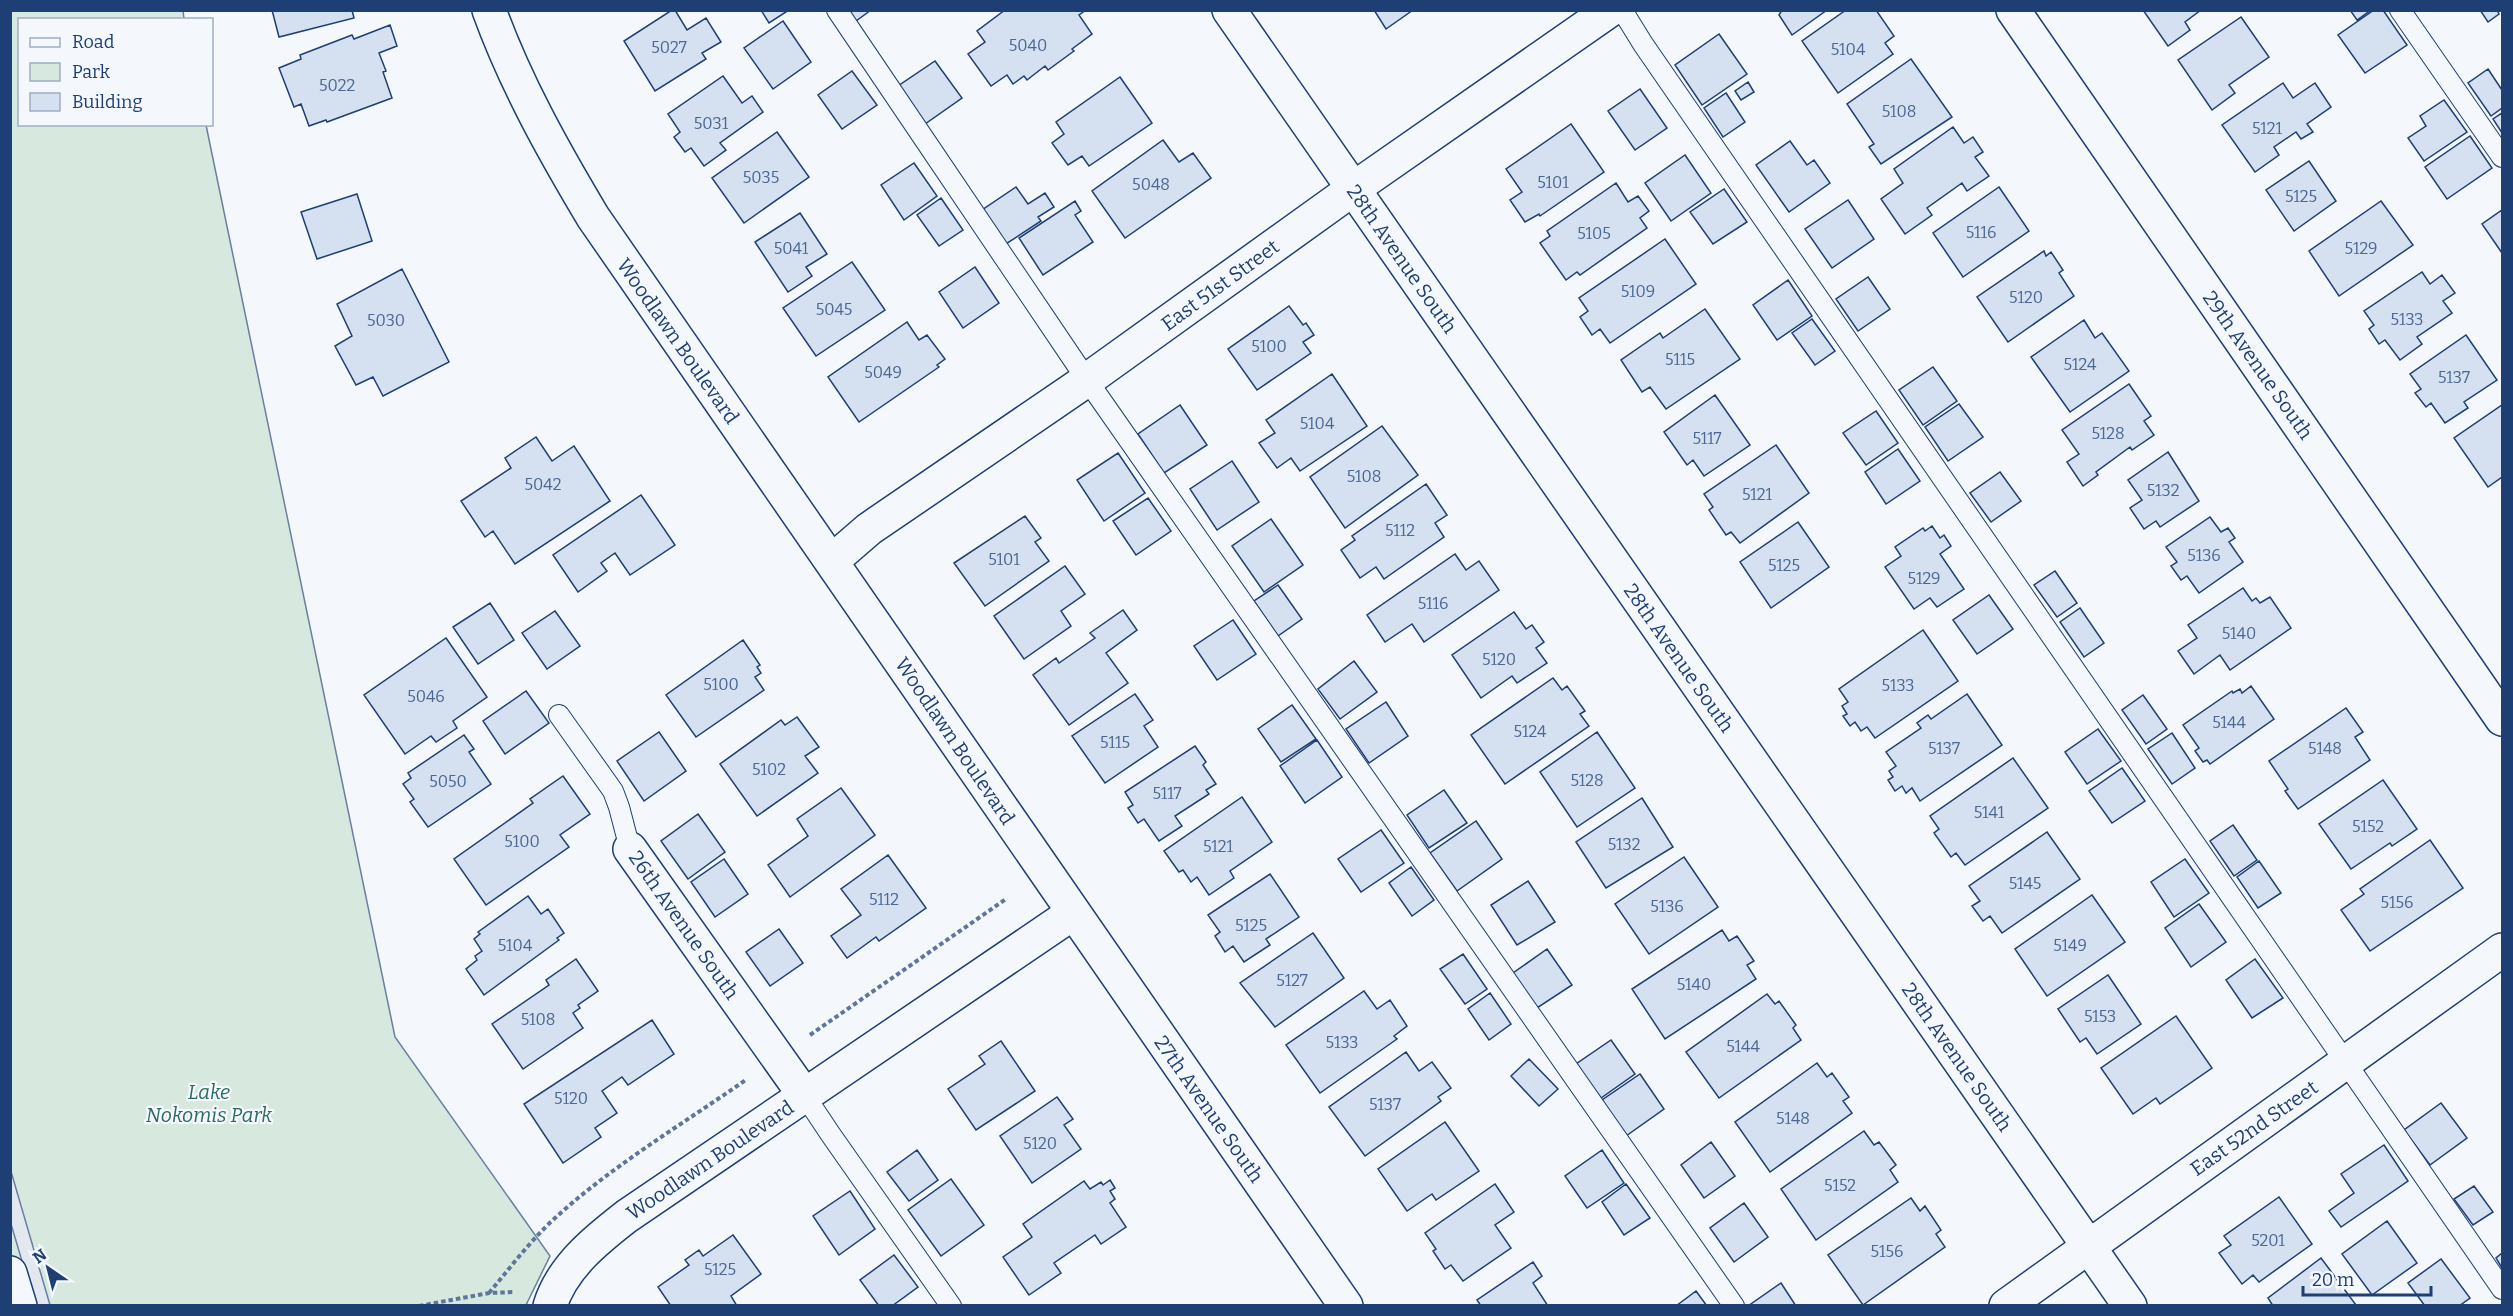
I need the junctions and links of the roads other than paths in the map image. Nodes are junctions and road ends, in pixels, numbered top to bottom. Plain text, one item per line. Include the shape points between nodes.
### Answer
1 (489, 10) edge
2 (837, 10) edge
3 (1229, 10) edge
4 (1610, 10) edge
5 (1622, 10) edge
6 (2013, 10) edge
7 (2400, 10) edge
8 (2502, 157) edge
9 (1353, 189) junction
10 (1087, 380) junction
11 (832, 561) junction
12 (559, 715) dead end
13 (2502, 719) edge
14 (630, 849) joint
15 (1073, 913) junction
16 (2502, 950) edge
17 (2346, 1062) junction
18 (806, 1096) junction
19 (2089, 1245) junction
20 (10, 1273) edge
21 (2502, 1289) edge
22 (20, 1305) edge
23 (550, 1305) edge
24 (951, 1305) edge
25 (1346, 1305) edge
26 (1734, 1305) edge
27 (2006, 1305) edge
28 (2130, 1305) edge

1 - 11 street, Woodlawn Boulevard via 519,87 593,217
2 - 10 lane
3 - 9 street, 28th Avenue South
4 - 9 street, East 51st Street
5 - 17 lane
6 - 13 street, 29th Avenue South
7 - 8 lane
9 - 10 street, East 51st Street
9 - 19 street, 28th Avenue South
10 - 11 street, East 51st Street via 869,529
10 - 26 lane
11 - 15 street, Woodlawn Boulevard
12 - 14 lane, 26th Avenue South via 613,791
14 - 18 street, 26th Avenue South
15 - 18 street, Woodlawn Boulevard
15 - 25 street, 27th Avenue South
16 - 17 street, East 52nd Street
17 - 19 street, East 52nd Street
17 - 21 lane
18 - 23 street, Woodlawn Boulevard via 608,1231 572,1265
18 - 24 lane
19 - 27 street, East 52nd Street
19 - 28 street, 28th Avenue South
20 - 22 street

